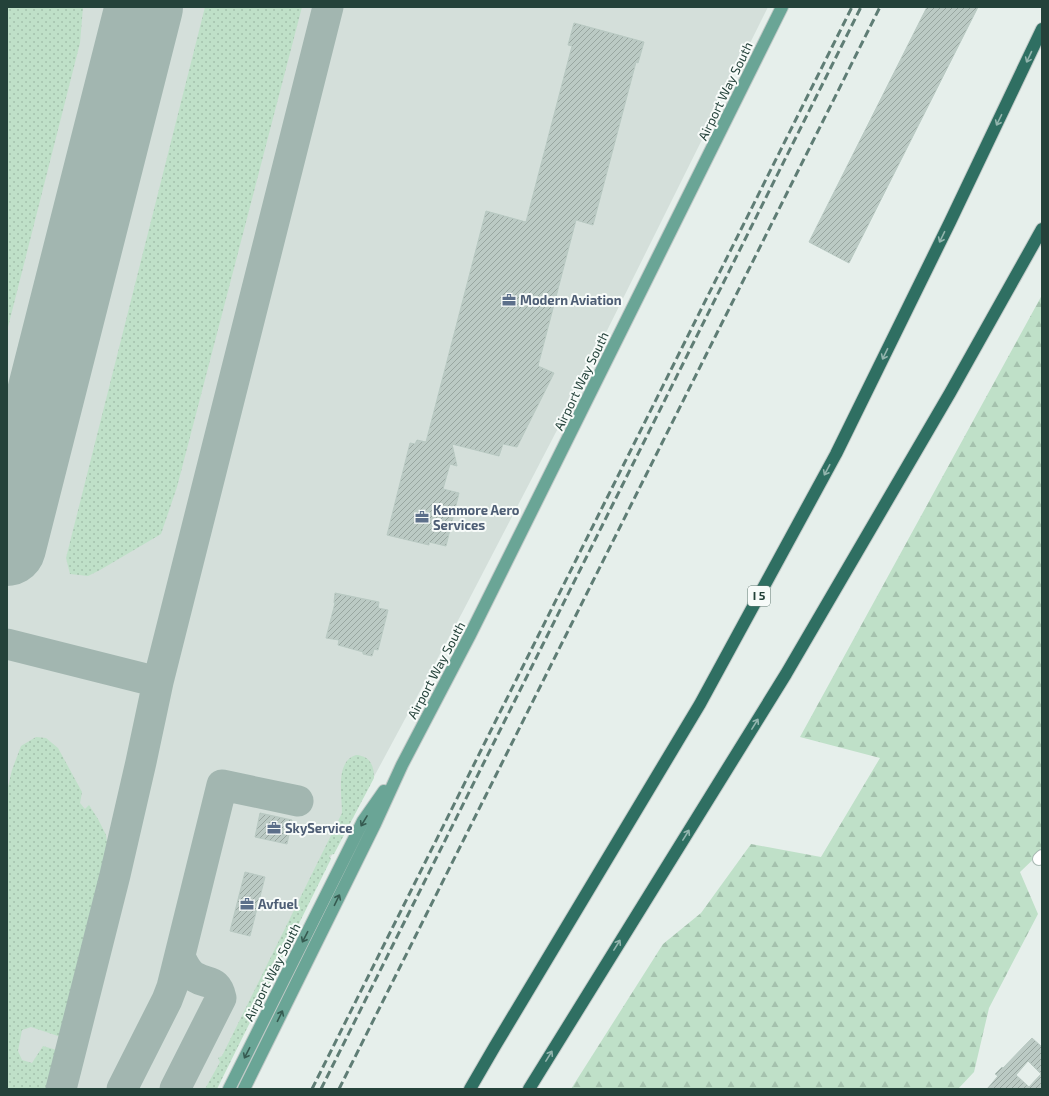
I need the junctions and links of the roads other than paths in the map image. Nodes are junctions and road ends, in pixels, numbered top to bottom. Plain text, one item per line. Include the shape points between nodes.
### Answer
1 (782, 7) edge
2 (1042, 29) edge
3 (1042, 229) edge
4 (402, 766) junction
5 (229, 1089) edge
6 (244, 1089) edge
7 (470, 1089) edge
8 (529, 1089) edge

1 - 4 main road, Airport Way South via 474,628
2 -> 7 highway, I 5 via 836,454 700,704
8 -> 3 highway via 786,674 950,393
4 -> 5 main road, Airport Way South via 363,822
6 -> 4 main road, Airport Way South

